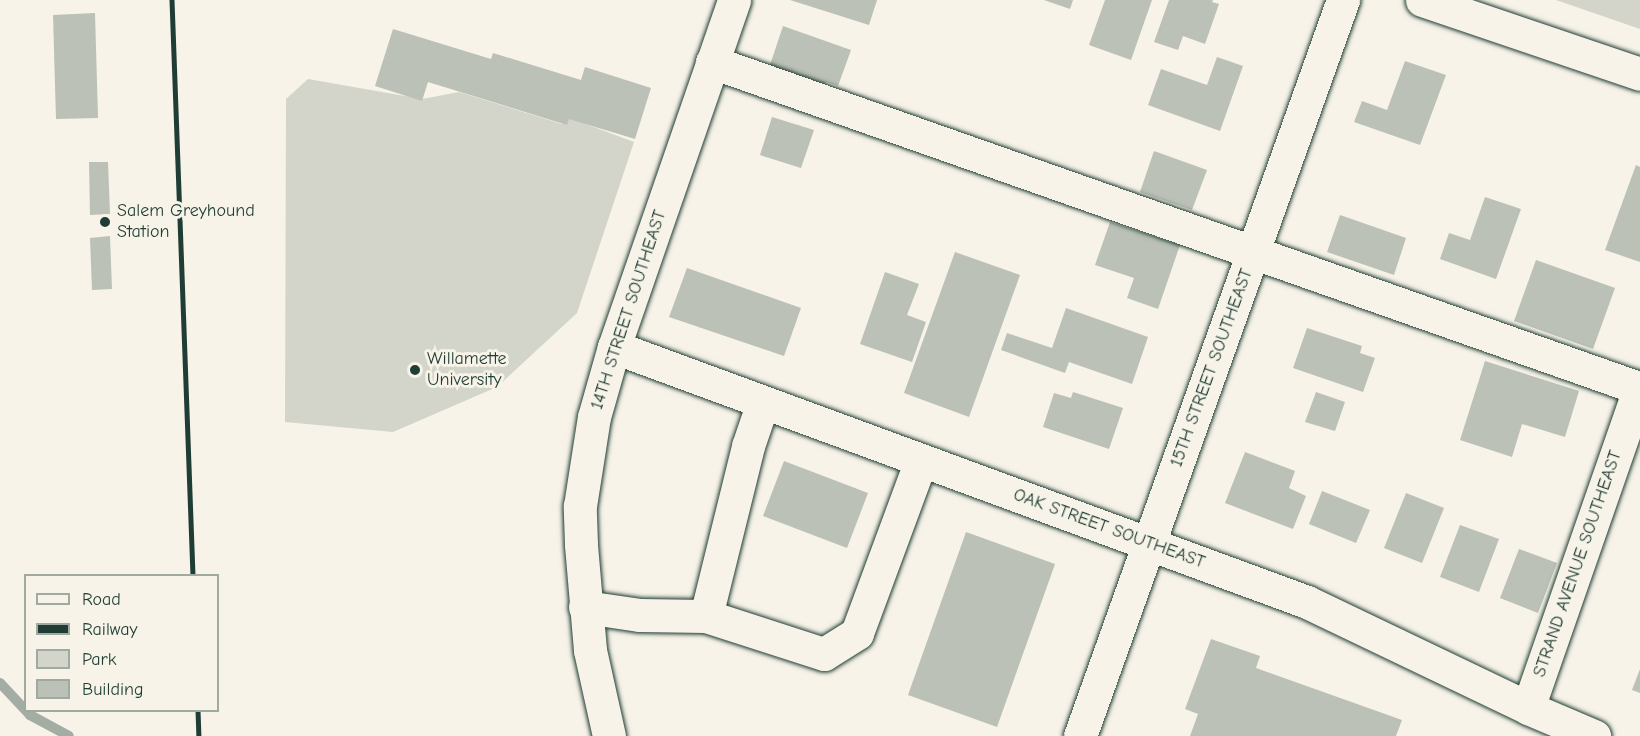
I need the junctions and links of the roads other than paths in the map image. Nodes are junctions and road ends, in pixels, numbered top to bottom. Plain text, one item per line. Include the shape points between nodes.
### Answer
1 (734, 0) edge
2 (1343, 0) edge
3 (1422, 0) edge
4 (712, 62) junction
5 (1640, 74) edge
6 (1253, 253) junction
7 (614, 347) junction
8 (1640, 388) edge
9 (763, 402) junction
10 (921, 460) junction
11 (1149, 544) junction
12 (585, 607) junction
13 (706, 616) junction
14 (1528, 708) junction
15 (609, 736) edge
16 (1080, 736) edge
17 (1594, 736) edge

1 - 4 street, 14TH STREET SOUTHEAST
2 - 6 street, 15TH STREET SOUTHEAST
3 - 5 street
4 - 6 street
4 - 7 street, 14TH STREET SOUTHEAST
6 - 8 street
6 - 11 street, 15TH STREET SOUTHEAST
7 - 9 street, OAK STREET SOUTHEAST
7 - 12 street, 14TH STREET SOUTHEAST via 594,417 580,506
8 - 14 street, STRAND AVENUE SOUTHEAST
9 - 10 street, OAK STREET SOUTHEAST
9 - 13 street via 748,446
10 - 11 street, OAK STREET SOUTHEAST
10 - 13 street via 857,633 824,654
11 - 14 street, OAK STREET SOUTHEAST via 1307,602
11 - 16 street, 15TH STREET SOUTHEAST
12 - 13 street via 640,615
12 - 15 street, 14TH STREET SOUTHEAST
14 - 17 street, OAK STREET SOUTHEAST

